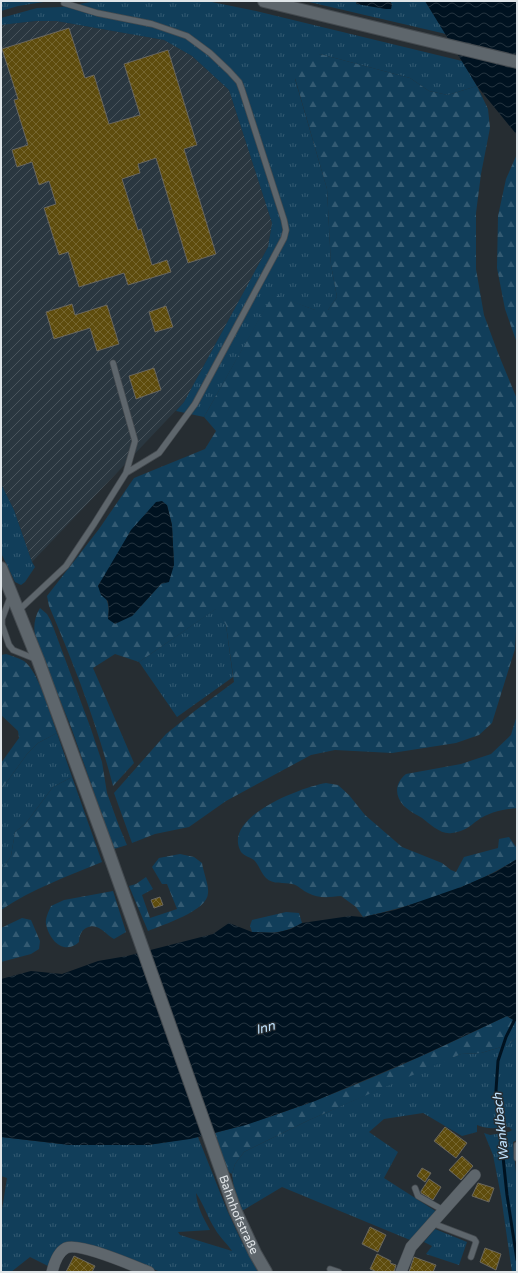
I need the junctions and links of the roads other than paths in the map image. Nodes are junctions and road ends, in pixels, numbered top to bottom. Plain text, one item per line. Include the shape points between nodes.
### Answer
1 (264, 1) edge
2 (64, 3) dead end
3 (517, 62) edge
4 (113, 363) dead end
5 (126, 472) junction
6 (1, 568) edge
7 (11, 594) junction
8 (18, 611) junction
9 (38, 660) junction
10 (517, 1145) edge
11 (517, 1158) edge
12 (475, 1175) dead end
13 (415, 1188) dead end
14 (443, 1210) junction
15 (432, 1223) junction
16 (471, 1257) dead end
17 (330, 1269) dead end
18 (52, 1272) edge
19 (149, 1272) edge
20 (266, 1272) edge
21 (338, 1272) edge
22 (401, 1272) edge

1 - 3 main road
2 - 5 lane via 97,13 152,24 187,36 229,71 239,82 242,90 286,230 195,404 159,453
4 - 5 lane via 135,441
5 - 8 lane via 66,566
6 - 7 main road, Bahnhofstraße
7 - 8 main road, Bahnhofstraße
7 - 9 lane via 2,619 9,645 13,650
8 - 9 main road, Bahnhofstraße
9 - 20 main road, Bahnhofstraße via 235,1210
10 - 11 lane
12 - 14 street
13 - 14 lane via 418,1196
14 - 15 street
15 - 16 lane via 474,1239 476,1242
15 - 22 street via 411,1247
17 - 21 lane
18 - 19 street via 62,1252 72,1247 93,1251

